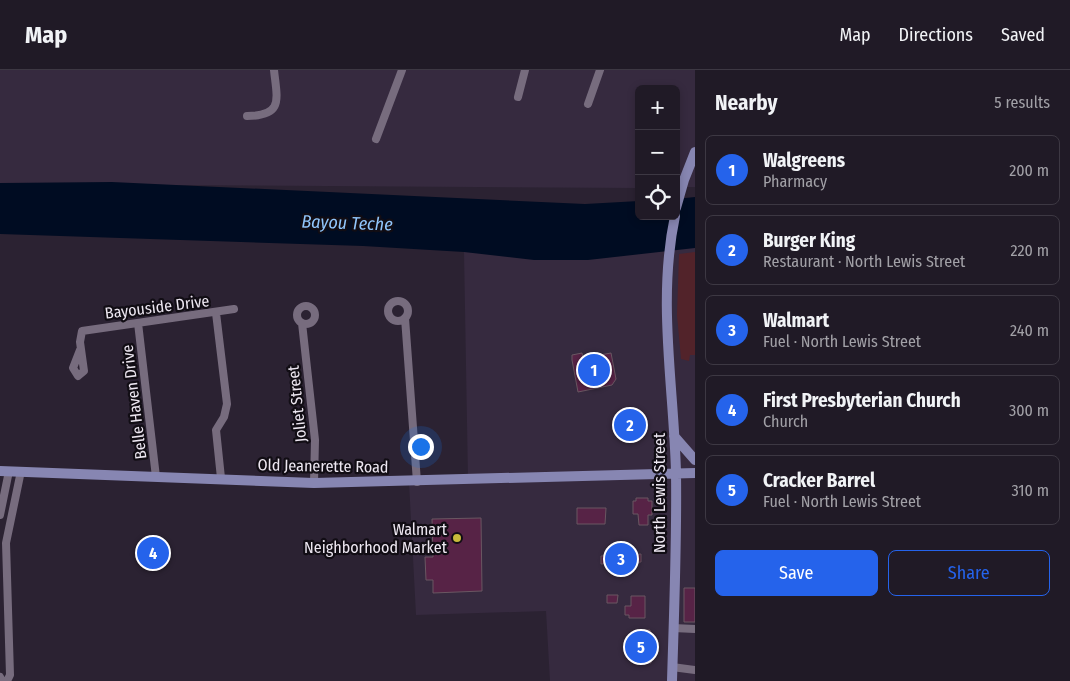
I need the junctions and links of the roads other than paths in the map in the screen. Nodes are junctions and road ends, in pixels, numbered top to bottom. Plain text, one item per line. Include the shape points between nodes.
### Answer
1 (274, 70) edge
2 (402, 70) edge
3 (525, 70) edge
4 (600, 70) edge
5 (518, 97) dead end
6 (588, 104) dead end
7 (247, 116) dead end
8 (376, 139) dead end
9 (695, 152) edge
10 (680, 194) edge
11 (674, 220) edge
12 (234, 309) dead end
13 (216, 313) junction
14 (405, 318) dead end
15 (138, 323) junction
16 (302, 323) dead end
17 (80, 350) dead end
18 (674, 436) junction
19 (695, 460) edge
20 (4, 471) edge
21 (21, 471) junction
22 (676, 473) junction
23 (695, 473) edge
24 (156, 477) junction
25 (221, 478) junction
26 (417, 482) junction
27 (314, 483) junction
28 (0, 515) edge
29 (673, 628) junction
30 (695, 629) edge
31 (672, 667) junction
32 (695, 670) edge
33 (0, 677) edge
34 (2, 681) edge
35 (7, 681) edge
36 (672, 681) edge

1 - 7 street via 277,100 273,110 263,116
2 - 8 street
3 - 5 street
4 - 6 street
9 - 10 main road
11 - 18 main road, North Lewis Street via 666,276
12 - 13 street, Bayouside Drive
13 - 15 street, Bayouside Drive
13 - 25 street via 228,404 216,430
14 - 26 street
15 - 17 street, Bayouside Drive via 82,331
15 - 24 street, Belle Haven Drive
16 - 27 street, Joliet Street via 315,440
18 - 19 main road
18 - 22 main road, North Lewis Street
20 - 21 main road, Old Jeanerette Road
20 - 28 street
21 - 24 main road, Old Jeanerette Road
21 - 35 street via 6,543 10,675
22 - 23 main road, Old Jeanerette Road
22 - 26 main road, Old Jeanerette Road
22 - 29 main road, North Lewis Street
24 - 25 main road, Old Jeanerette Road
25 - 27 main road, Old Jeanerette Road
26 - 27 main road, Old Jeanerette Road
29 - 30 street
29 - 31 main road, North Lewis Street
31 - 32 street
31 - 36 main road, North Lewis Street
33 - 34 street

